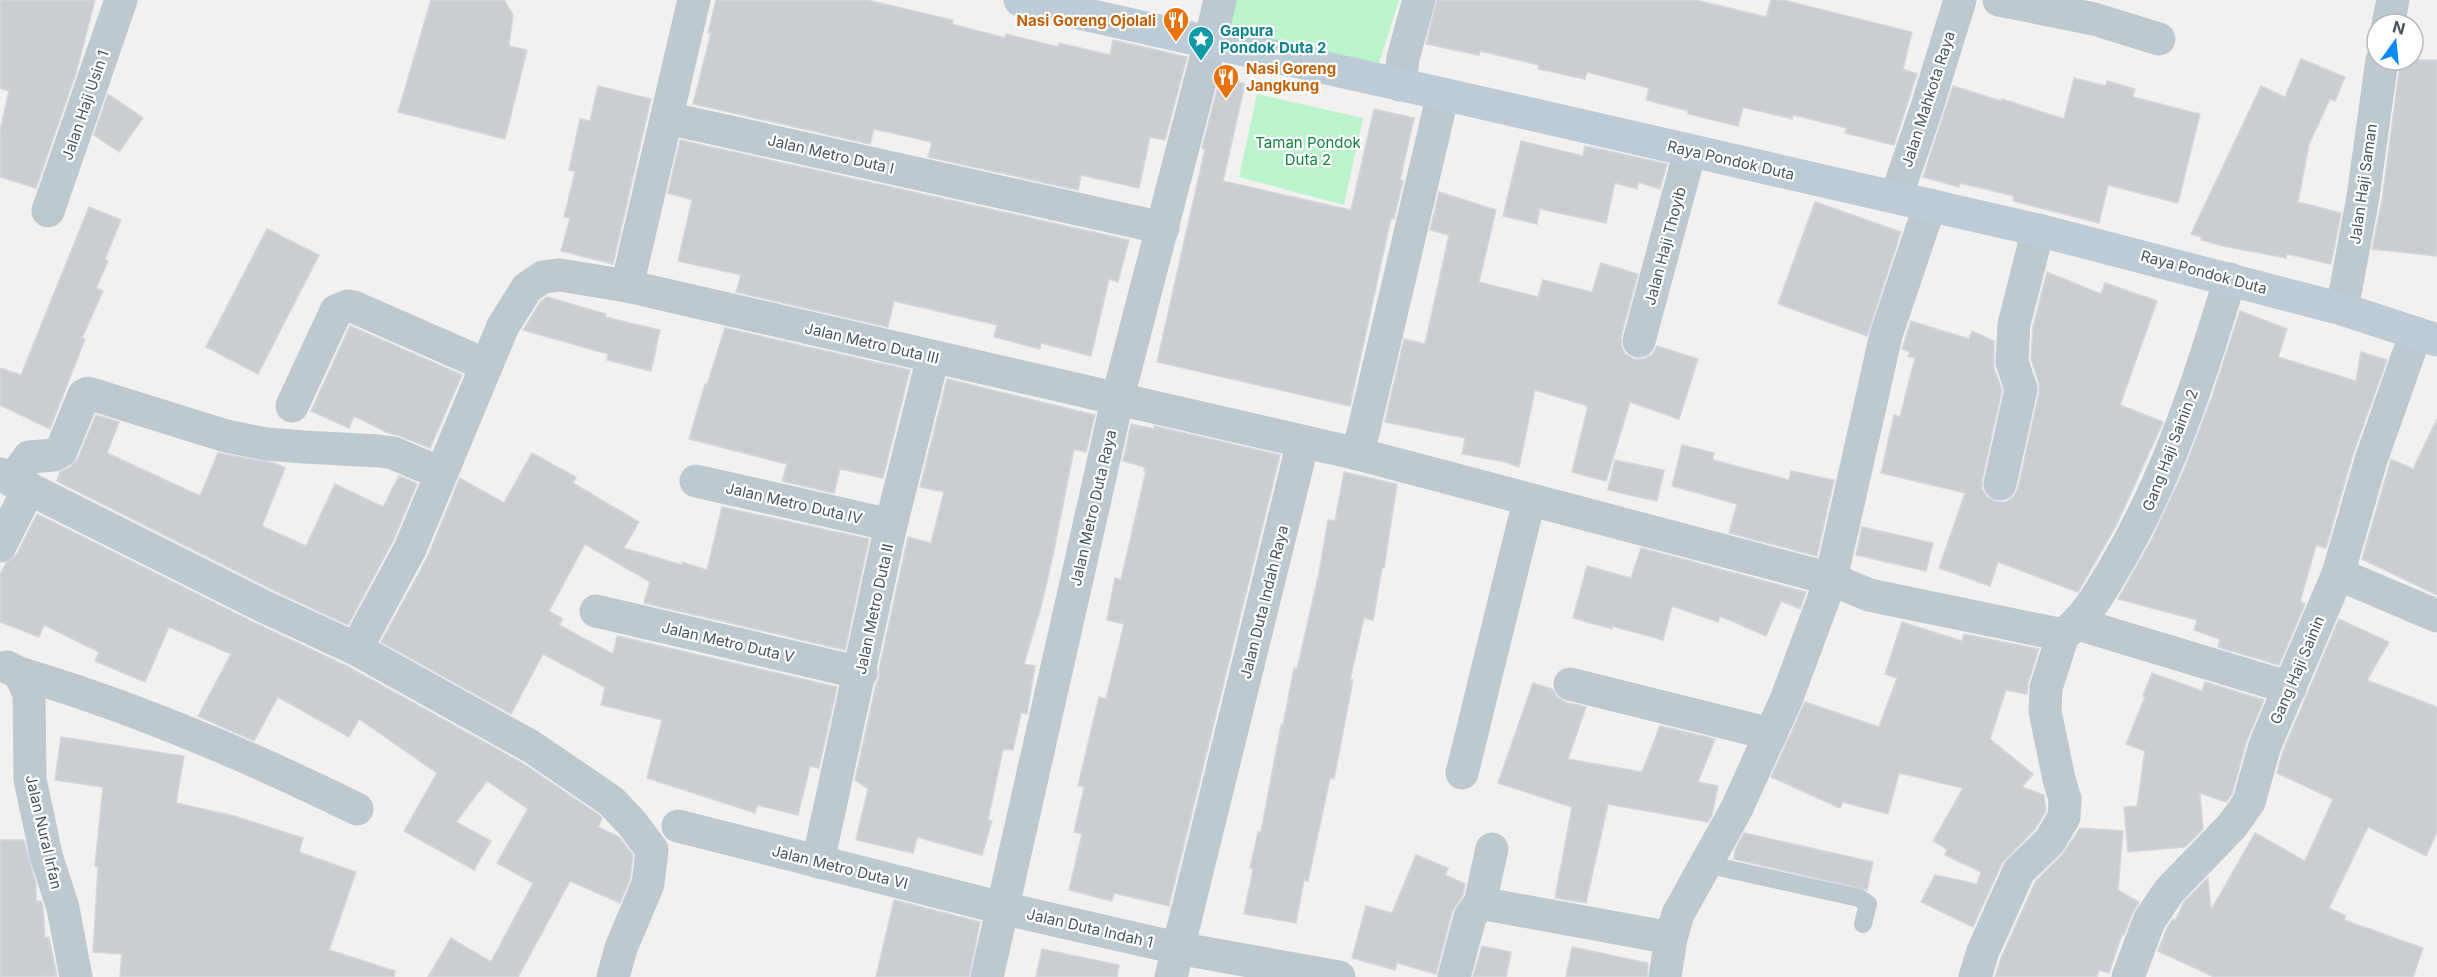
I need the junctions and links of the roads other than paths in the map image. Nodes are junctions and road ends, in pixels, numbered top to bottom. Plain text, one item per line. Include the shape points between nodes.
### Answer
1 (121, 0) edge
2 (694, 0) edge
3 (1020, 0) edge
4 (1220, 0) edge
5 (1419, 0) edge
6 (1960, 0) edge
7 (1999, 0) edge
8 (2158, 39) dead end
9 (1210, 43) junction
10 (2380, 72) edge
11 (1400, 86) junction
12 (1443, 94) junction
13 (667, 118) junction
14 (1690, 151) junction
15 (1896, 197) junction
16 (1930, 206) junction
17 (48, 211) dead end
18 (1163, 228) junction
19 (2038, 230) junction
20 (2230, 279) junction
21 (627, 286) junction
22 (2342, 309) junction
23 (2426, 336) edge
24 (1639, 341) dead end
25 (933, 357) junction
26 (486, 365) junction
27 (1118, 397) junction
28 (292, 406) dead end
29 (1304, 442) junction
30 (1358, 454) junction
31 (440, 473) junction
32 (14, 481) edge
33 (696, 481) dead end
34 (2000, 483) dead end
35 (1529, 501) junction
36 (891, 525) junction
37 (0, 546) edge
38 (2338, 574) junction
39 (1831, 579) junction
40 (596, 611) dead end
41 (2437, 616) edge
42 (2071, 630) junction
43 (357, 648) junction
44 (9, 668) edge
45 (861, 673) junction
46 (1570, 684) dead end
47 (2290, 688) junction
48 (1771, 734) junction
49 (1462, 773) dead end
50 (357, 809) dead end
51 (678, 826) dead end
52 (1492, 849) dead end
53 (818, 862) junction
54 (1706, 864) junction
55 (1480, 903) junction
56 (1002, 908) junction
57 (1863, 924) dead end
58 (1671, 938) junction
59 (1174, 962) edge
60 (76, 977) edge
61 (613, 977) edge
62 (987, 977) edge
63 (1339, 977) edge
64 (1454, 977) edge
65 (1665, 977) edge
66 (1975, 977) edge
67 (2128, 977) edge

1 - 17 street, Jalan Haji Usin 1
2 - 13 street
3 - 9 main road, Raya Pondok Duta
4 - 9 street, Jalan Metro Duta Raya
5 - 11 street via 1403,58
6 - 15 street, Jalan Mahkota Raya
7 - 8 street via 2094,19
9 - 11 main road, Raya Pondok Duta
9 - 18 street, Jalan Metro Duta Raya
10 - 22 street, Jalan Haji Saman
11 - 12 main road, Raya Pondok Duta
12 - 14 main road, Raya Pondok Duta
12 - 30 street
13 - 18 street, Jalan Metro Duta I
13 - 21 street
14 - 15 main road, Raya Pondok Duta
14 - 24 street, Jalan Haji Thoyib
15 - 16 main road, Raya Pondok Duta
16 - 19 main road, Raya Pondok Duta
16 - 39 street via 1886,335
18 - 27 street, Jalan Metro Duta Raya
19 - 20 main road, Raya Pondok Duta
19 - 34 street via 2014,324 2012,362 2021,389
20 - 22 main road, Raya Pondok Duta
20 - 42 street, Gang Haji Sainin 2 via 2163,476 2140,525 2097,598
21 - 25 street, Jalan Metro Duta III
21 - 26 street, Jalan Metro Duta III via 560,275 534,281 503,326
22 - 23 main road, Raya Pondok Duta
23 - 38 street, Gang Haji Sainin via 2371,460
25 - 27 street, Jalan Metro Duta III
25 - 36 street, Jalan Metro Duta II
26 - 28 street via 348,306 336,311
26 - 31 street, Jalan Metro Duta III
27 - 29 street
27 - 56 street, Jalan Metro Duta Raya
29 - 30 street
29 - 59 street, Jalan Duta Indah Raya
30 - 35 street
31 - 32 street via 393,453 266,444 226,436 88,393 61,451 29,457
31 - 43 street, Jalan Metro Duta III via 410,549
32 - 37 street
32 - 43 street via 263,606
33 - 36 street, Jalan Metro Duta IV
35 - 39 street
35 - 49 street
36 - 45 street, Jalan Metro Duta II
38 - 41 street
38 - 47 street, Gang Haji Sainin
39 - 42 street via 1869,595
39 - 48 street
40 - 45 street, Jalan Metro Duta V
42 - 47 street
42 - 66 street, Gang Haji Sainin 2 via 2046,688 2045,711 2065,799 2064,817 2050,841 2019,871
43 - 61 street via 532,747 611,801 631,822 652,850 648,884
44 - 50 street via 251,759
44 - 60 street, Jalan Nural Irfan via 29,693 30,779
45 - 53 street, Jalan Metro Duta II
46 - 48 street
47 - 67 street, Gang Haji Sainin via 2265,745 2248,802 2232,826 2169,891 2149,921
48 - 54 street
51 - 53 street, Jalan Metro Duta VI
52 - 55 street
53 - 56 street, Jalan Metro Duta VI
54 - 57 lane via 1865,900 1868,904
54 - 58 street via 1678,914
55 - 58 street
55 - 64 street via 1470,917
56 - 59 street, Jalan Duta Indah 1
56 - 62 street, Jalan Metro Duta Raya
58 - 65 street
59 - 63 street, Jalan Duta Indah 1

